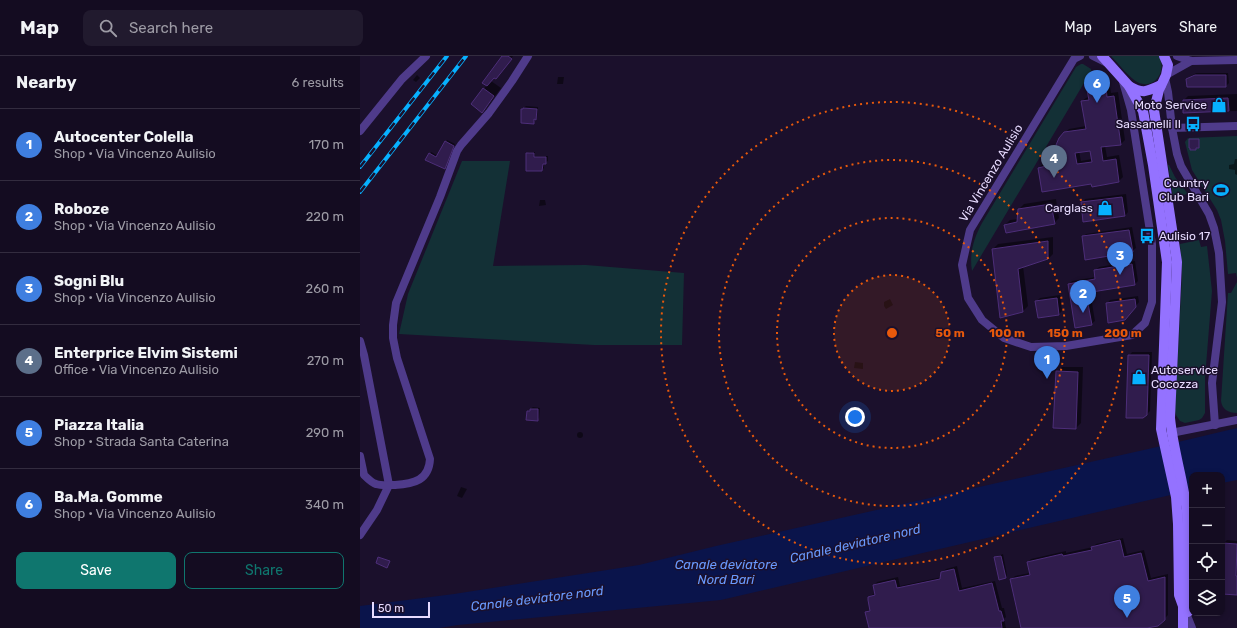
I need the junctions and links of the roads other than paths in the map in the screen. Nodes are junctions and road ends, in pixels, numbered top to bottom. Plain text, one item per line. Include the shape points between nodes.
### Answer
1 (426, 56) edge
2 (528, 56) edge
3 (1080, 56) edge
4 (1093, 56) edge
5 (1102, 56) edge
6 (1164, 56) edge
7 (1177, 56) edge
8 (1237, 60) edge
9 (1191, 61) junction
10 (1109, 64) junction
11 (1164, 80) junction
12 (1126, 82) junction
13 (1237, 126) edge
14 (1172, 128) junction
15 (360, 131) edge
16 (360, 341) edge
17 (1237, 420) edge
18 (1215, 425) junction
19 (1169, 438) junction
20 (360, 456) edge
21 (389, 485) junction
22 (1180, 496) junction
23 (360, 534) edge
24 (1179, 595) junction
25 (1188, 623) edge
26 (1178, 628) edge
27 (1183, 628) edge
28 (1192, 628) edge

1 - 15 street via 402,79
2 - 21 street via 489,113 457,151 396,303 393,338 430,458 430,466 415,482
3 - 12 street, Via Vincenzo Aulisio via 1074,59 970,230 962,265 968,298 982,320 1004,338 1031,347 1066,346 1132,334 1145,323 1152,302 1152,244
4 - 10 street
5 - 10 street
6 - 11 street via 1168,65
7 - 9 street
8 - 9 street
9 - 11 street
10 - 12 street
11 - 12 street via 1150,91 1139,91
11 - 14 street
11 - 19 street via 1154,110 1177,262
12 - 19 street via 1143,110 1147,127 1167,262 1161,429
13 - 14 street
14 - 18 street via 1181,166 1209,214 1218,253 1222,302 1212,384
16 - 21 street
17 - 18 street
18 - 19 street
19 - 22 street
20 - 21 street via 364,475 376,484
21 - 23 street via 377,510
22 - 24 street
22 - 25 street via 1187,511
24 - 26 street
24 - 27 street via 1183,606
25 - 28 street

